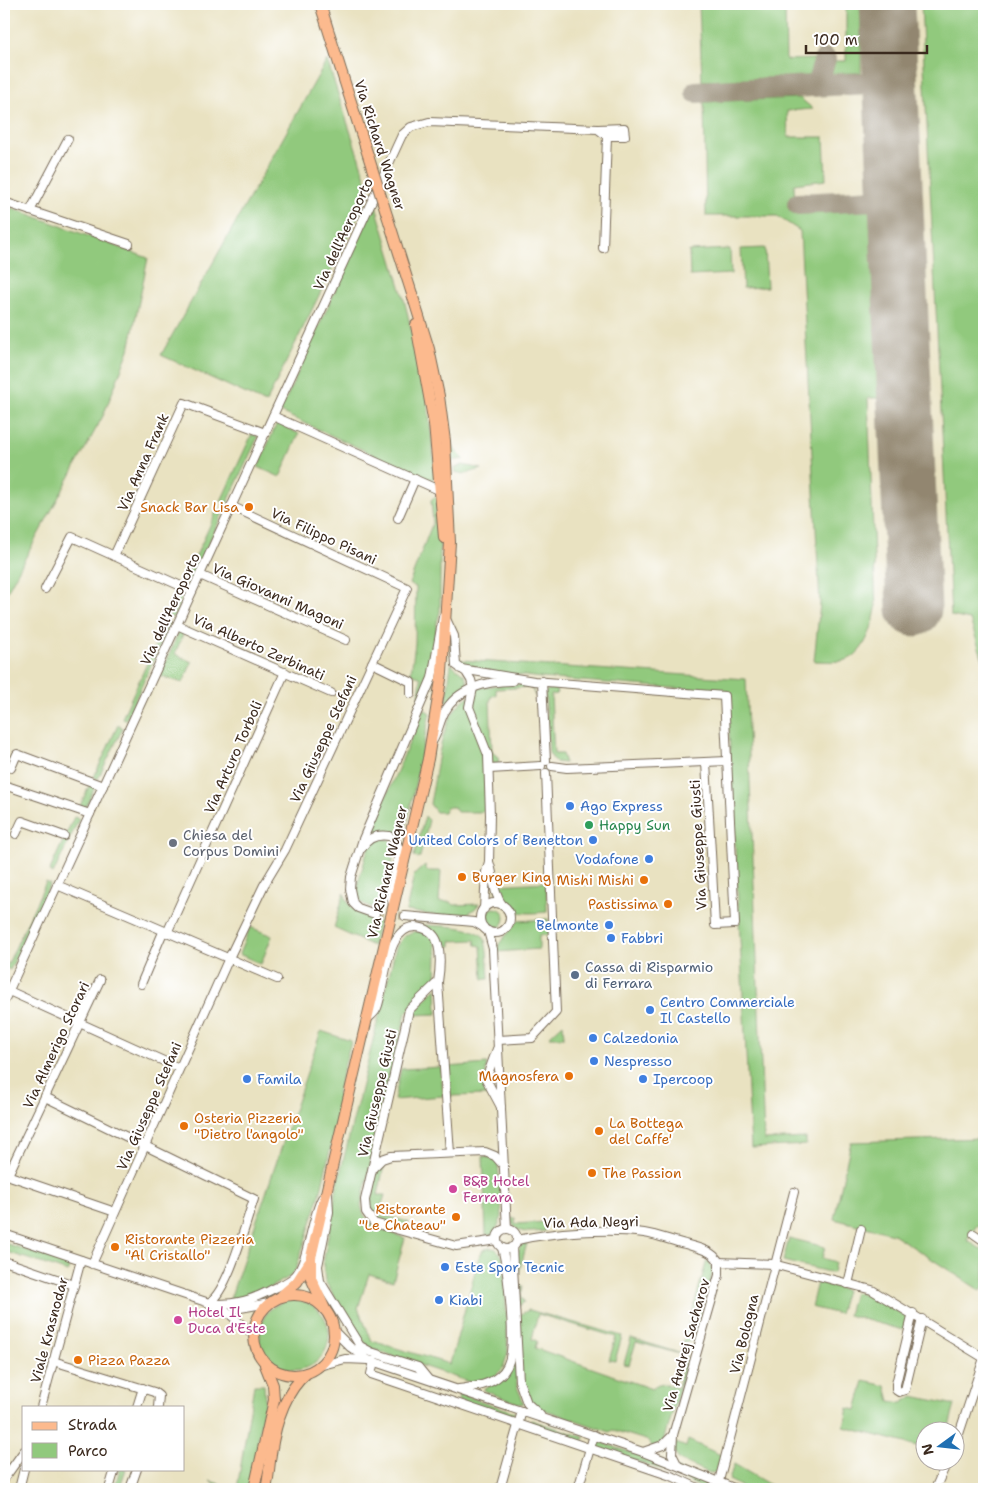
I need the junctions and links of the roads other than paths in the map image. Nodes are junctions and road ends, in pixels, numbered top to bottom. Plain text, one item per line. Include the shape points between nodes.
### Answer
1 (320, 4) edge
2 (598, 128) junction
3 (607, 136) junction
4 (68, 138) dead end
5 (4, 202) edge
6 (30, 211) junction
7 (129, 244) dead end
8 (603, 248) dead end
9 (412, 294) junction
10 (273, 416) junction
11 (265, 433) junction
12 (415, 479) junction
13 (441, 490) junction
14 (231, 506) junction
15 (398, 518) dead end
16 (114, 556) junction
17 (448, 559) junction
18 (200, 575) junction
19 (407, 588) joint
20 (45, 589) dead end
21 (192, 591) junction
22 (446, 612) junction
23 (177, 625) junction
24 (346, 640) dead end
25 (372, 663) junction
26 (461, 669) junction
27 (284, 672) junction
28 (538, 681) junction
29 (473, 688) junction
30 (331, 693) dead end
31 (411, 694) dead end
32 (430, 744) junction
33 (727, 761) junction
34 (706, 762) junction
35 (546, 767) junction
36 (10, 768) dead end
37 (489, 769) junction
38 (4, 785) edge
39 (103, 786) junction
40 (90, 814) junction
41 (16, 834) dead end
42 (64, 836) dead end
43 (356, 859) junction
44 (489, 862) junction
45 (57, 885) junction
46 (394, 906) junction
47 (503, 906) junction
48 (483, 910) junction
49 (375, 914) tunnel mouth
50 (405, 916) tunnel mouth
51 (460, 921) junction
52 (486, 929) junction
53 (503, 931) junction
54 (165, 933) junction
55 (493, 949) junction
56 (229, 958) junction
57 (277, 979) dead end
58 (100, 980) dead end
59 (438, 982) junction
60 (141, 984) dead end
61 (8, 991) junction
62 (4, 1001) edge
63 (367, 1019) junction
64 (80, 1023) junction
65 (498, 1040) junction
66 (180, 1068) junction
67 (45, 1097) junction
68 (502, 1110) junction
69 (145, 1146) junction
70 (450, 1153) junction
71 (504, 1166) junction
72 (372, 1170) junction
73 (6, 1174) edge
74 (328, 1186) junction
75 (794, 1192) dead end
76 (116, 1212) junction
77 (506, 1229) junction
78 (861, 1230) dead end
79 (4, 1234) edge
80 (974, 1234) dead end
81 (497, 1240) junction
82 (517, 1240) junction
83 (984, 1241) edge
84 (512, 1247) junction
85 (502, 1248) junction
86 (311, 1257) junction
87 (81, 1260) junction
88 (4, 1261) edge
89 (719, 1262) junction
90 (92, 1264) junction
91 (776, 1265) junction
92 (225, 1283) junction
93 (848, 1284) junction
94 (74, 1285) junction
95 (280, 1297) junction
96 (269, 1303) junction
97 (211, 1304) junction
98 (224, 1306) junction
99 (325, 1309) junction
100 (913, 1313) junction
101 (922, 1319) junction
102 (334, 1331) junction
103 (254, 1334) junction
104 (984, 1358) edge
105 (54, 1361) junction
106 (372, 1361) junction
107 (264, 1362) junction
108 (319, 1366) junction
109 (407, 1372) junction
110 (308, 1373) junction
111 (428, 1380) junction
112 (403, 1384) junction
113 (143, 1388) junction
114 (457, 1389) junction
115 (453, 1401) junction
116 (41, 1406) edge
117 (137, 1406) edge
118 (158, 1406) edge
119 (522, 1411) junction
120 (546, 1419) junction
121 (964, 1420) edge
122 (519, 1424) junction
123 (594, 1435) junction
124 (673, 1435) junction
125 (590, 1448) junction
126 (643, 1452) junction
127 (22, 1454) edge
128 (677, 1464) junction
129 (24, 1470) edge
130 (116, 1470) edge
131 (136, 1470) edge
132 (944, 1470) edge
133 (4, 1480) edge
134 (717, 1481) junction
135 (19, 1489) edge
136 (109, 1489) edge
137 (130, 1489) edge
138 (254, 1489) edge
139 (266, 1489) edge
140 (500, 1489) edge
141 (578, 1489) edge
142 (700, 1489) edge
143 (713, 1489) edge
144 (736, 1489) edge
145 (935, 1489) edge

1 - 9 main road, Via Richard Wagner, bridge
2 - 3 street
2 - 3 street, Via dell'Aeroporto via 624,128 625,136
2 - 10 street, Via dell'Aeroporto via 438,122 406,130
3 - 8 street
4 - 6 street
5 - 6 street
6 - 7 street
9 - 13 main road, Via Richard Wagner via 433,415
9 - 17 main road, Via Richard Wagner via 429,349 442,415 450,525
10 - 11 street, Via dell'Aeroporto
10 - 12 street
11 - 14 street, Via dell'Aeroporto
11 - 16 street, Via Anna Frank via 184,403
12 - 13 street
12 - 15 street
13 - 17 main road, Via Richard Wagner
14 - 18 street, Via dell'Aeroporto
14 - 19 street, Via Filippo Pisani
16 - 20 street via 72,538
16 - 21 street
17 - 22 main road, Via Richard Wagner
18 - 21 street, Via dell'Aeroporto
18 - 24 street, Via Giovanni Magoni
19 - 25 street, Via Giuseppe Stefani
21 - 23 street, Via dell'Aeroporto
22 - 26 street via 454,636 454,660
22 - 32 main road, Via Richard Wagner via 442,673
22 - 43 street via 439,629 432,678
23 - 27 street, Via Alberto Zerbinati
23 - 39 street, Via dell'Aeroporto
25 - 31 street, Via Giuseppe Stefani via 411,682
25 - 56 street, Via Giuseppe Stefani via 285,850 264,885
26 - 28 street, Via Giuseppe Giusti
26 - 29 street via 470,675
27 - 30 street, Via Alberto Zerbinati
27 - 54 street, Via Arturo Torboli
28 - 29 street, Via Giuseppe Giusti via 490,682
28 - 33 street, Via Giuseppe Giusti via 724,696
28 - 35 street
29 - 32 street, Via Giuseppe Giusti via 444,713 438,733
29 - 37 street via 470,707 488,754
32 - 46 main road, Via Richard Wagner
33 - 34 street, Via Giuseppe Giusti
33 - 34 street, Via Giuseppe Giusti via 734,924 715,925
34 - 35 street, Via Giuseppe Giusti
35 - 37 street, Via Giuseppe Giusti
35 - 65 street via 556,1012 532,1038
36 - 39 street via 17,754
37 - 44 street
38 - 40 street
39 - 40 street, Via dell'Aeroporto
40 - 45 street, Via dell'Aeroporto
41 - 42 street via 22,820
43 - 46 street via 372,837 393,837 398,850 390,892
43 - 49 street via 351,877 351,896 358,908
44 - 47 street via 494,892
44 - 48 street
45 - 54 street
45 - 61 street, Via dell'Aeroporto
46 - 63 main road, Via Richard Wagner
47 - 48 street via 491,904
47 - 53 street via 510,917
48 - 51 street via 471,919
48 - 52 street via 480,919
50 - 51 street
51 - 52 street via 474,922
52 - 53 street via 495,933
52 - 55 street
53 - 55 street
54 - 56 street
54 - 60 street, Via Arturo Torboli
55 - 65 street
56 - 57 street
56 - 66 street, Via Giuseppe Stefani
58 - 64 street, Via Almerigo Storari
59 - 63 street, Via Giuseppe Giusti via 440,958 435,936 420,928 404,930 394,942 377,1010
59 - 70 street, Via Giuseppe Giusti
59 - 72 street, Via Giuseppe Giusti via 410,1010
61 - 62 street, Via dell'Aeroporto
61 - 64 street
63 - 74 main road, Via Richard Wagner
64 - 66 street
64 - 67 street, Via Almerigo Storari
65 - 68 street
65 - 68 street via 496,1056 486,1079
66 - 69 street, Via Giuseppe Stefani
67 - 69 street
67 - 73 street, Via Almerigo Storari
68 - 71 street
69 - 76 street, Via Giuseppe Stefani
69 - 92 street via 254,1199
70 - 71 street, Via Giuseppe Giusti via 485,1152 495,1156
70 - 72 street, Via Giuseppe Giusti via 386,1157
71 - 77 street
72 - 81 street via 364,1204 374,1223 456,1246
73 - 76 street
74 - 86 main road, Via Richard Wagner
74 - 98 street, Via Richard Wagner via 315,1212 304,1258 296,1275 250,1300
74 - 111 street via 330,1212 318,1266 320,1281 360,1346 418,1367
75 - 91 street, Via Bologna
76 - 90 street, Via Giuseppe Stefani
77 - 81 street
77 - 82 street via 514,1232
78 - 93 street
79 - 87 street
80 - 83 street
81 - 85 street
82 - 84 street
82 - 89 street, Via Ada Negri via 535,1236 636,1232 702,1249
84 - 85 street
84 - 120 street via 521,1388 530,1407
85 - 114 street via 506,1262 510,1359 503,1372 491,1382
86 - 95 main road, Via Richard Wagner via 300,1277
86 - 99 main road, Via Richard Wagner via 311,1278
87 - 90 street
87 - 94 street, Viale Krasnodar
88 - 94 street
89 - 91 street
89 - 124 street, Via Andrej Sacharov
90 - 97 street
91 - 93 street
91 - 134 street, Via Bologna
92 - 97 street
92 - 98 street
93 - 100 street via 878,1292
94 - 105 street, Viale Krasnodar
95 - 96 main road
95 - 99 main road via 306,1296
96 - 98 street via 241,1308
96 - 103 main road via 259,1315
97 - 98 street, Via Richard Wagner
98 - 103 street
99 - 102 main road
100 - 101 street
100 - 101 street via 896,1384 900,1393 905,1390
101 - 104 street
102 - 106 street via 350,1347
102 - 108 main road via 331,1350
103 - 107 main road via 255,1347
104 - 121 street
105 - 113 street
105 - 116 street, Viale Krasnodar
106 - 108 street via 351,1358
106 - 109 street
106 - 112 street via 371,1374
107 - 110 main road via 273,1370 286,1374
107 - 138 main road via 274,1396
108 - 110 main road
109 - 111 street
109 - 112 street
110 - 139 main road via 286,1399 271,1454
111 - 114 street
112 - 115 street
113 - 117 street
113 - 118 street via 157,1394 160,1398
114 - 115 street
114 - 119 street
115 - 122 street
119 - 120 street
119 - 122 street
120 - 123 street
122 - 125 street
122 - 140 street
123 - 125 street
123 - 126 street
124 - 126 street via 663,1445
124 - 128 street, Via Andrej Sacharov via 672,1454
125 - 141 street
125 - 142 street
126 - 128 street
127 - 133 street
128 - 134 street
129 - 135 street
130 - 136 street
131 - 137 street
132 - 145 street
134 - 143 street, Via Bologna
134 - 144 street

